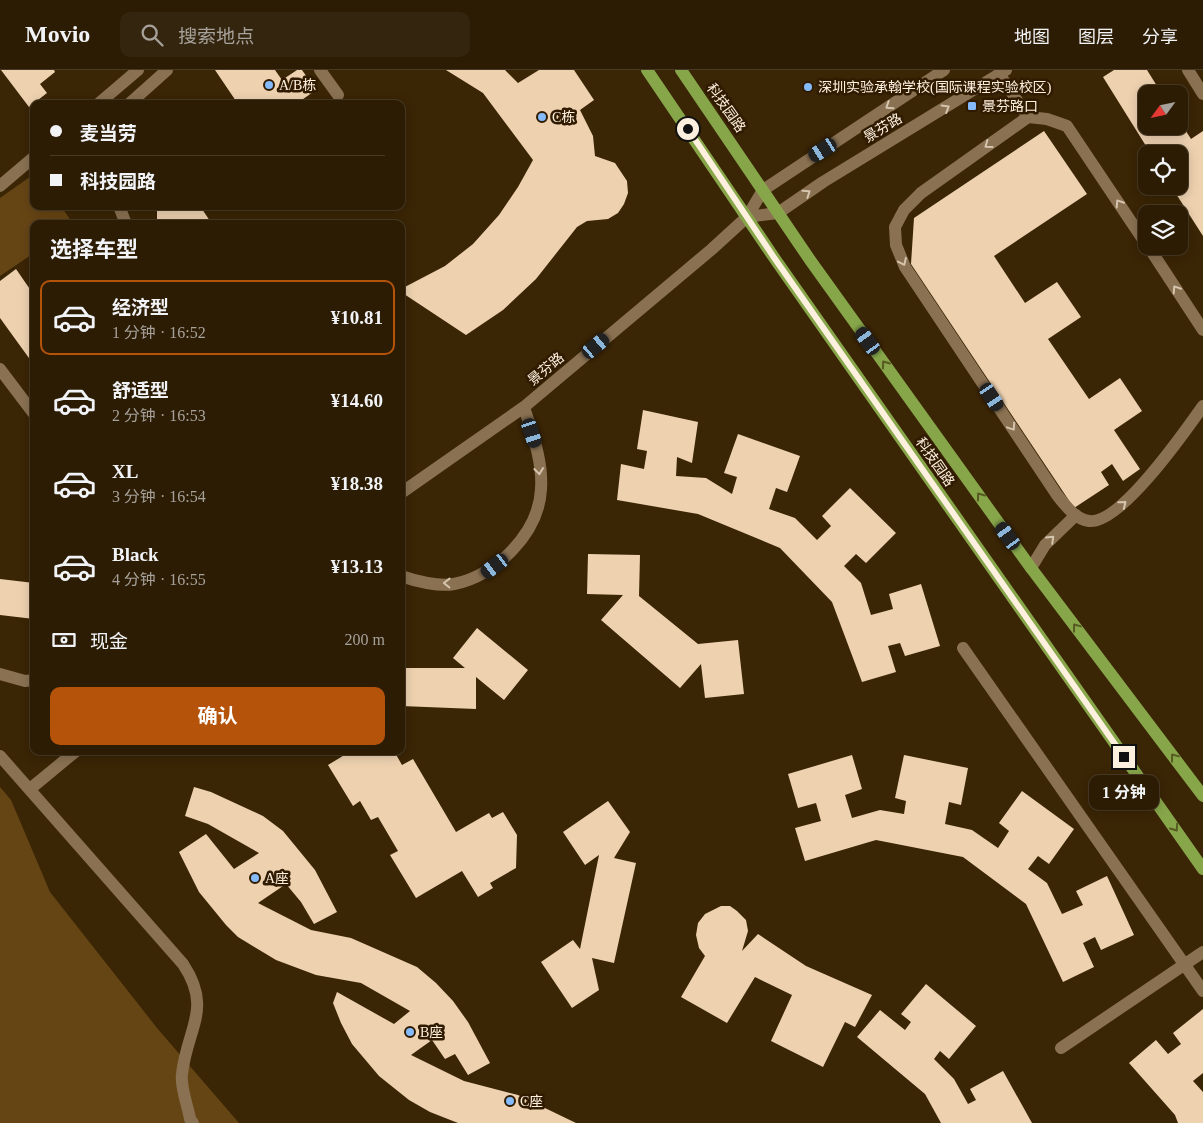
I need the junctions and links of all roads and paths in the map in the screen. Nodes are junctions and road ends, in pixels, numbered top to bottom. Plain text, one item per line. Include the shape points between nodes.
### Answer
1 (138, 70) edge
2 (167, 70) edge
3 (320, 70) edge
4 (647, 70) edge
5 (681, 70) edge
6 (944, 70) edge
7 (1188, 70) edge
8 (1003, 72) edge
9 (1203, 94) edge
10 (338, 95) dead end
11 (103, 100) edge
12 (133, 100) edge
13 (1028, 116) junction
14 (30, 160) edge
15 (0, 186) edge
16 (763, 190) junction
17 (778, 213) junction
18 (747, 217) junction
19 (1138, 232) edge
20 (1154, 255) edge
21 (1203, 330) edge
22 (0, 369) edge
23 (1203, 406) edge
24 (524, 407) junction
25 (30, 409) edge
26 (405, 490) edge
27 (1076, 515) junction
28 (1031, 568) junction
29 (405, 577) edge
30 (963, 648) dead end
31 (0, 674) edge
32 (30, 680) edge
33 (71, 755) edge
34 (0, 756) edge
35 (30, 790) junction
36 (1203, 796) edge
37 (1203, 869) edge
38 (1203, 952) edge
39 (1184, 965) junction
40 (1203, 991) edge
41 (1061, 1048) dead end
42 (193, 1123) edge

1 - 11 street
2 - 12 street
3 - 10 street
4 - 18 main road, 科技园路
5 - 16 main road, 科技园路
6 -> 16 street, 景芬路
7 - 9 street
8 - 13 street
17 -> 8 street, 景芬路
19 -> 13 street via 1067,126
13 -> 27 street via 921,193 904,210 895,227 896,245 910,275 1057,495
14 - 15 street
16 - 17 main road, 科技园路
16 - 18 street, 景芬路
17 - 18 street, 景芬路
28 -> 17 main road, 科技园路
18 - 24 street, 景芬路
18 -> 37 main road, 科技园路
21 -> 20 street
22 - 25 street
27 -> 23 street via 1089,521 1099,519 1131,497
24 - 26 street, 景芬路
24 -> 29 street via 537,446 541,490 532,522 513,552 483,574 452,585
28 -> 27 street via 1045,545
36 -> 28 main road, 科技园路
30 - 39 street
31 - 32 street
33 - 35 street
34 - 35 street
35 - 42 street via 184,964 194,980 199,1007 182,1075
38 - 39 street
39 - 40 street
39 - 41 street

